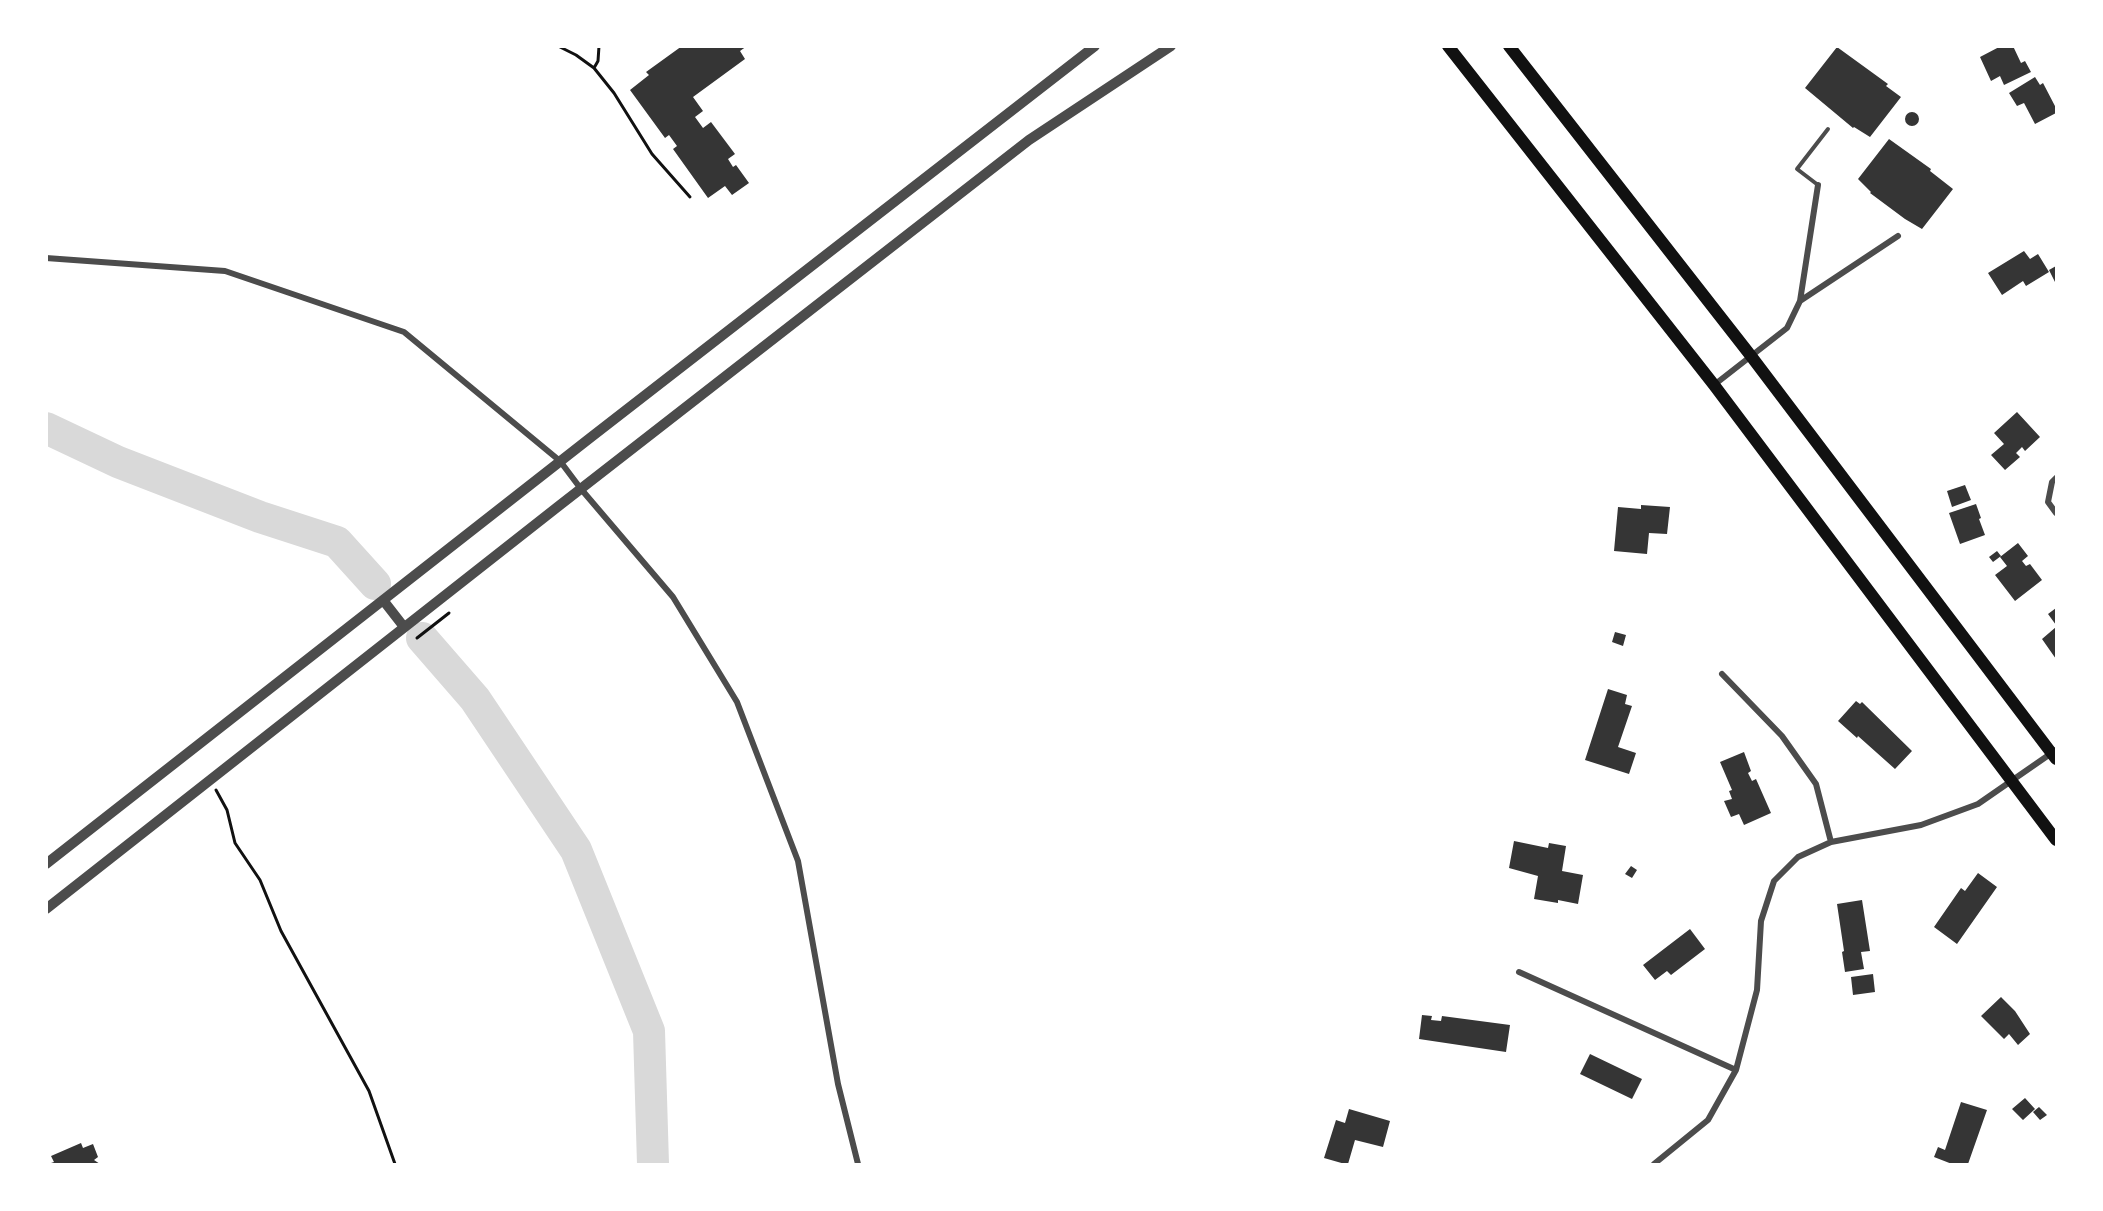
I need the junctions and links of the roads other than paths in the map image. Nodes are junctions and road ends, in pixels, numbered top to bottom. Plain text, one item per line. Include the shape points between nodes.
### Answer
1 (1095, 46) edge
2 (1171, 46) edge
3 (1509, 46) edge
4 (1452, 48) edge
5 (1828, 129) dead end
6 (1818, 185) joint
7 (1898, 236) dead end
8 (46, 258) edge
9 (1800, 301) junction
10 (1751, 356) junction
11 (1714, 385) junction
12 (560, 461) junction
13 (2056, 478) edge
14 (581, 489) junction
15 (2056, 513) edge
16 (383, 600) junction
17 (404, 627) junction
18 (1722, 674) dead end
19 (2055, 754) edge
20 (2011, 782) junction
21 (2056, 840) edge
22 (1831, 842) junction
23 (46, 864) edge
24 (46, 909) edge
25 (1519, 972) dead end
26 (1736, 1070) junction
27 (858, 1164) edge
28 (1654, 1164) edge

1 - 12 street
2 - 14 street via 1029,140
3 - 10 main road
4 - 11 main road
5 - 6 lane via 1797,169
6 - 9 street
7 - 9 street
8 - 12 street via 225,271 404,332
9 - 10 street via 1787,328
10 - 11 street
10 - 19 main road
11 - 20 main road
12 - 14 street
12 - 16 street
13 - 15 street via 2048,502
14 - 17 street
14 - 27 street via 673,597 737,702 798,861 838,1084
16 - 17 street
16 - 23 street
17 - 24 street
18 - 22 street via 1782,736 1816,784
19 - 20 street
20 - 21 main road
20 - 22 street via 1978,804 1921,825
22 - 26 street via 1798,857 1774,881 1761,921 1757,990
25 - 26 street
26 - 28 street via 1708,1120

